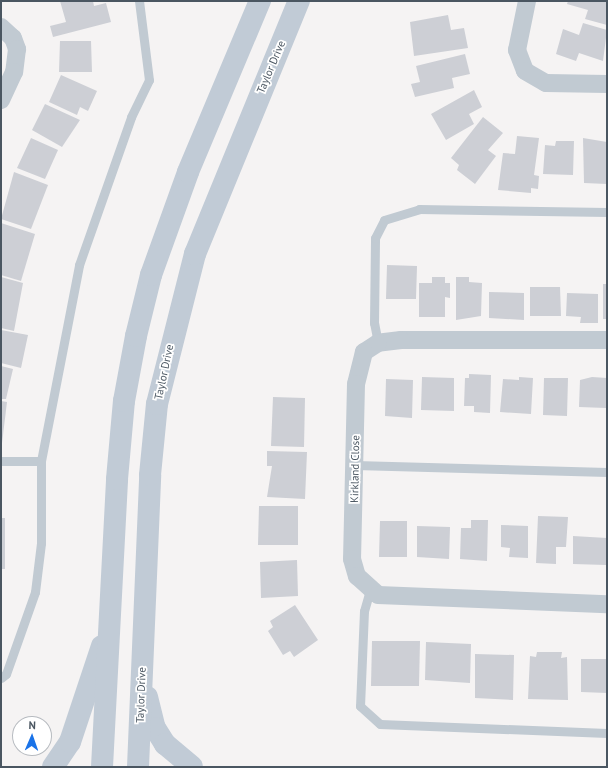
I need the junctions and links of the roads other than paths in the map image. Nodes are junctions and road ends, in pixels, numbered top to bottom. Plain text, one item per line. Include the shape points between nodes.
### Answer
1 (139, 1) edge
2 (260, 1) edge
3 (299, 1) edge
4 (527, 1) edge
5 (1, 27) edge
6 (607, 84) edge
7 (1, 100) edge
8 (607, 212) edge
9 (607, 340) edge
10 (378, 343) junction
11 (1, 461) edge
12 (41, 461) junction
13 (355, 466) junction
14 (607, 472) edge
15 (370, 590) junction
16 (607, 604) edge
17 (111, 620) junction
18 (141, 674) junction
19 (1, 678) edge
20 (607, 733) edge
21 (53, 767) edge
22 (102, 767) edge
23 (138, 767) edge
24 (192, 767) edge

1 - 12 lane via 149,80 131,117 79,265
2 - 17 main road via 188,172 151,275 138,328 124,401
3 - 18 main road, Taylor Drive via 198,247 174,329 157,404 150,475
4 - 6 street via 517,50 525,71 546,83
5 - 7 street via 13,38 17,49 14,72
8 - 10 lane via 419,209 384,220 374,238 374,323
9 - 10 street
10 - 13 street, Kirkland Close via 364,352 357,370
11 - 12 lane
12 - 19 lane via 41,543 35,592 6,674
13 - 14 lane
13 - 15 street, Kirkland Close via 352,559 356,576
15 - 16 street via 394,596
15 - 20 lane via 364,611 360,706 380,724
17 - 21 main road via 70,742
17 - 22 main road
18 - 23 main road, Taylor Drive
18 - 24 main road via 155,728 175,757

